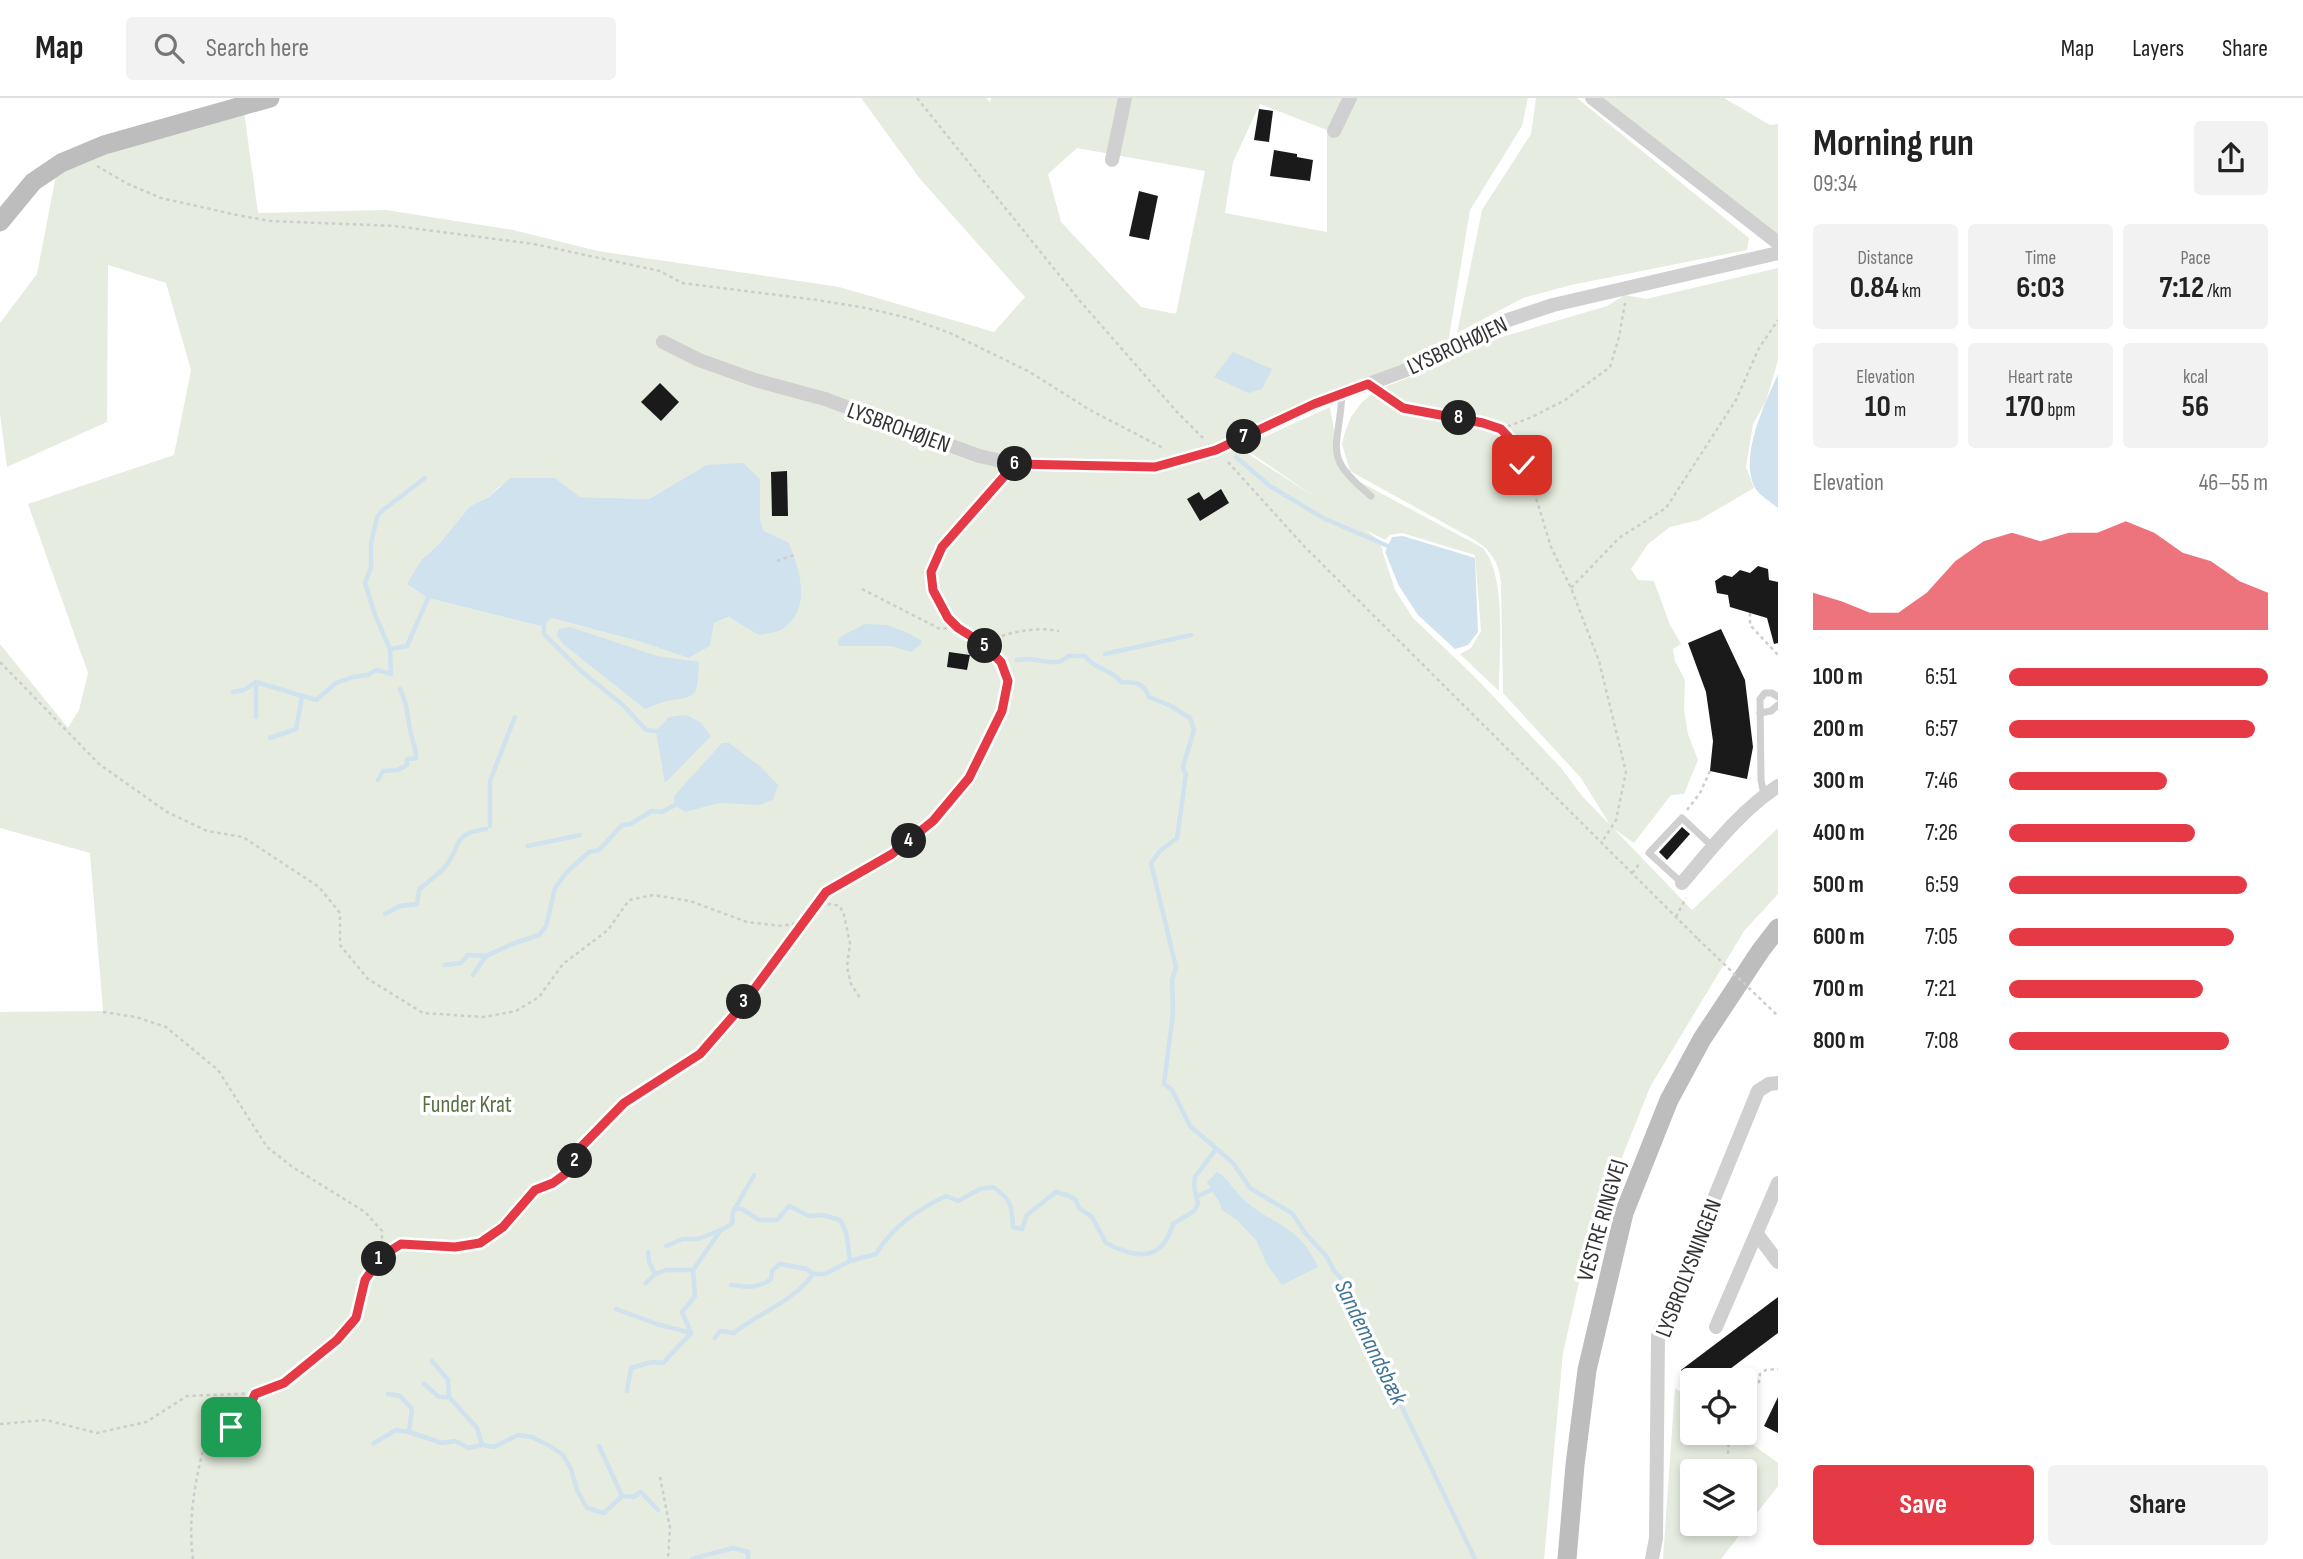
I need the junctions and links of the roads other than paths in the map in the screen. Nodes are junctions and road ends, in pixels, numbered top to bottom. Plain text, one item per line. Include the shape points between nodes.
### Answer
1 (270, 98) edge
2 (1125, 98) edge
3 (1350, 98) edge
4 (1592, 98) edge
5 (1335, 131) dead end
6 (1112, 160) dead end
7 (0, 222) edge
8 (1778, 243) edge
9 (1778, 253) edge
10 (663, 342) dead end
11 (1342, 393) junction
12 (1371, 496) dead end
13 (1778, 697) edge
14 (1778, 705) edge
15 (1760, 713) junction
16 (1778, 786) edge
17 (1764, 795) junction
18 (1713, 847) junction
19 (1682, 883) joint
20 (1778, 928) edge
21 (1778, 1083) edge
22 (1778, 1183) edge
23 (1757, 1234) junction
24 (1778, 1262) edge
25 (1716, 1327) dead end
26 (1567, 1559) edge
27 (1651, 1559) edge

1 - 7 main road via 104,145 61,163 33,182
2 - 6 street
3 - 5 street
4 - 8 street
9 - 11 street, LYSBROHØJEN via 1553,305 1496,324 1404,371
10 - 11 street, LYSBROHØJEN via 699,360 979,456 1015,464 1155,467 1216,450
11 - 12 lane via 1337,459
13 - 15 lane via 1765,693
14 - 15 lane
15 - 17 lane
16 - 17 street
17 - 18 street
18 - 19 street
18 - 19 lane via 1681,819 1649,853
20 - 26 main road, VESTRE RINGVEJ via 1702,1039 1676,1087 1624,1213 1587,1370
21 - 27 street, LYSBROLYSNINGEN via 1758,1091 1658,1336 1656,1538
22 - 23 street, LYSBROLYSNINGEN
23 - 24 street
23 - 25 street, LYSBROLYSNINGEN

